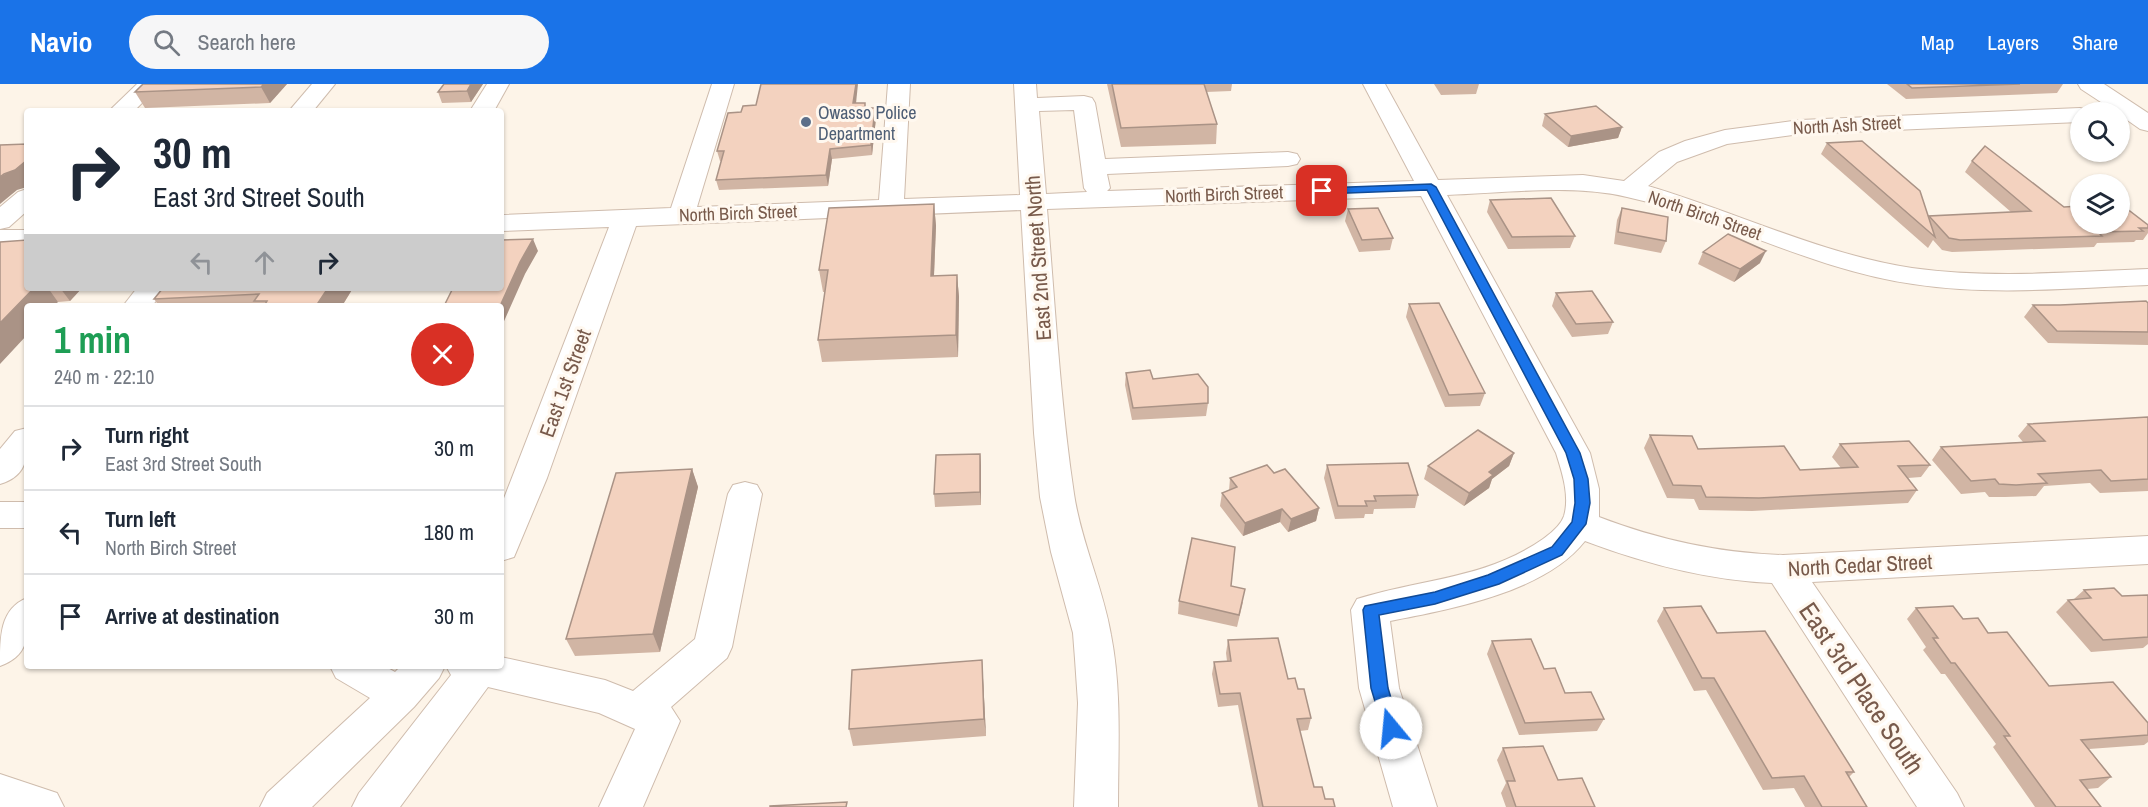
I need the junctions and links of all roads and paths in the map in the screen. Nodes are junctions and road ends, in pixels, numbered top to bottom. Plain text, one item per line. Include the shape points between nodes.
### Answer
1 (150, 84) edge
2 (324, 84) edge
3 (498, 84) edge
4 (723, 84) edge
5 (899, 84) edge
6 (1374, 84) edge
7 (2089, 84) edge
8 (1026, 95) edge
9 (124, 108) edge
10 (304, 108) edge
11 (484, 108) edge
12 (2070, 115) edge
13 (2133, 116) edge
14 (1288, 159) dead end
15 (1224, 162) junction
16 (1094, 167) junction
17 (1431, 187) junction
18 (1629, 189) junction
19 (1234, 194) junction
20 (1099, 199) junction
21 (24, 200) edge
22 (1035, 202) junction
23 (891, 207) junction
24 (682, 215) junction
25 (626, 218) junction
26 (0, 221) edge
27 (504, 223) edge
28 (0, 238) edge
29 (24, 238) edge
30 (2148, 277) edge
31 (150, 291) edge
32 (140, 303) edge
33 (24, 443) edge
34 (0, 471) edge
35 (745, 494) dead end
36 (0, 515) edge
37 (24, 515) edge
38 (1579, 524) junction
39 (504, 540) edge
40 (2148, 549) edge
41 (1783, 569) junction
42 (24, 617) edge
43 (0, 650) edge
44 (363, 669) edge
45 (471, 669) edge
46 (477, 669) edge
47 (413, 681) edge
48 (638, 711) junction
49 (0, 794) edge
50 (42, 807) edge
51 (282, 807) edge
52 (374, 807) edge
53 (621, 807) edge
54 (1096, 807) edge
55 (1415, 807) edge
56 (1942, 807) edge

1 - 9 street
2 - 10 street
3 - 11 street
4 - 24 street
5 - 23 street
6 - 17 street
7 - 13 street
8 - 16 street via 1084,103
8 - 22 street, East 2nd Street North
12 - 18 street, North Ash Street via 1800,127 1725,137 1668,157
14 - 15 street
15 - 16 street
15 - 19 street
16 - 20 street
17 - 18 street, North Birch Street via 1583,183
17 - 19 street, North Birch Street
17 - 38 street via 1573,453 1581,479
18 - 30 street, North Birch Street via 1832,258 1912,276 1994,283
19 - 20 street, North Birch Street
20 - 22 street, North Birch Street
21 - 26 street
22 - 23 street, North Birch Street
22 - 54 street, East 2nd Street North via 1050,433 1061,517 1092,633 1098,703
23 - 24 street, North Birch Street
24 - 25 street, North Birch Street
25 - 27 street, North Birch Street
25 - 39 street, East 1st Street
28 - 29 street
31 - 32 street
33 - 34 street
35 - 48 street via 713,647
36 - 37 street
38 - 41 street, North Cedar Street via 1668,556 1711,565
38 - 55 street via 1557,551 1493,580 1435,598 1370,610 1379,688
40 - 41 street, North Cedar Street
41 - 56 street, East 3rd Place South
42 - 43 street
44 - 47 street
45 - 52 street
46 - 48 street via 605,697
47 - 51 street
48 - 53 street via 659,721
49 - 50 street

